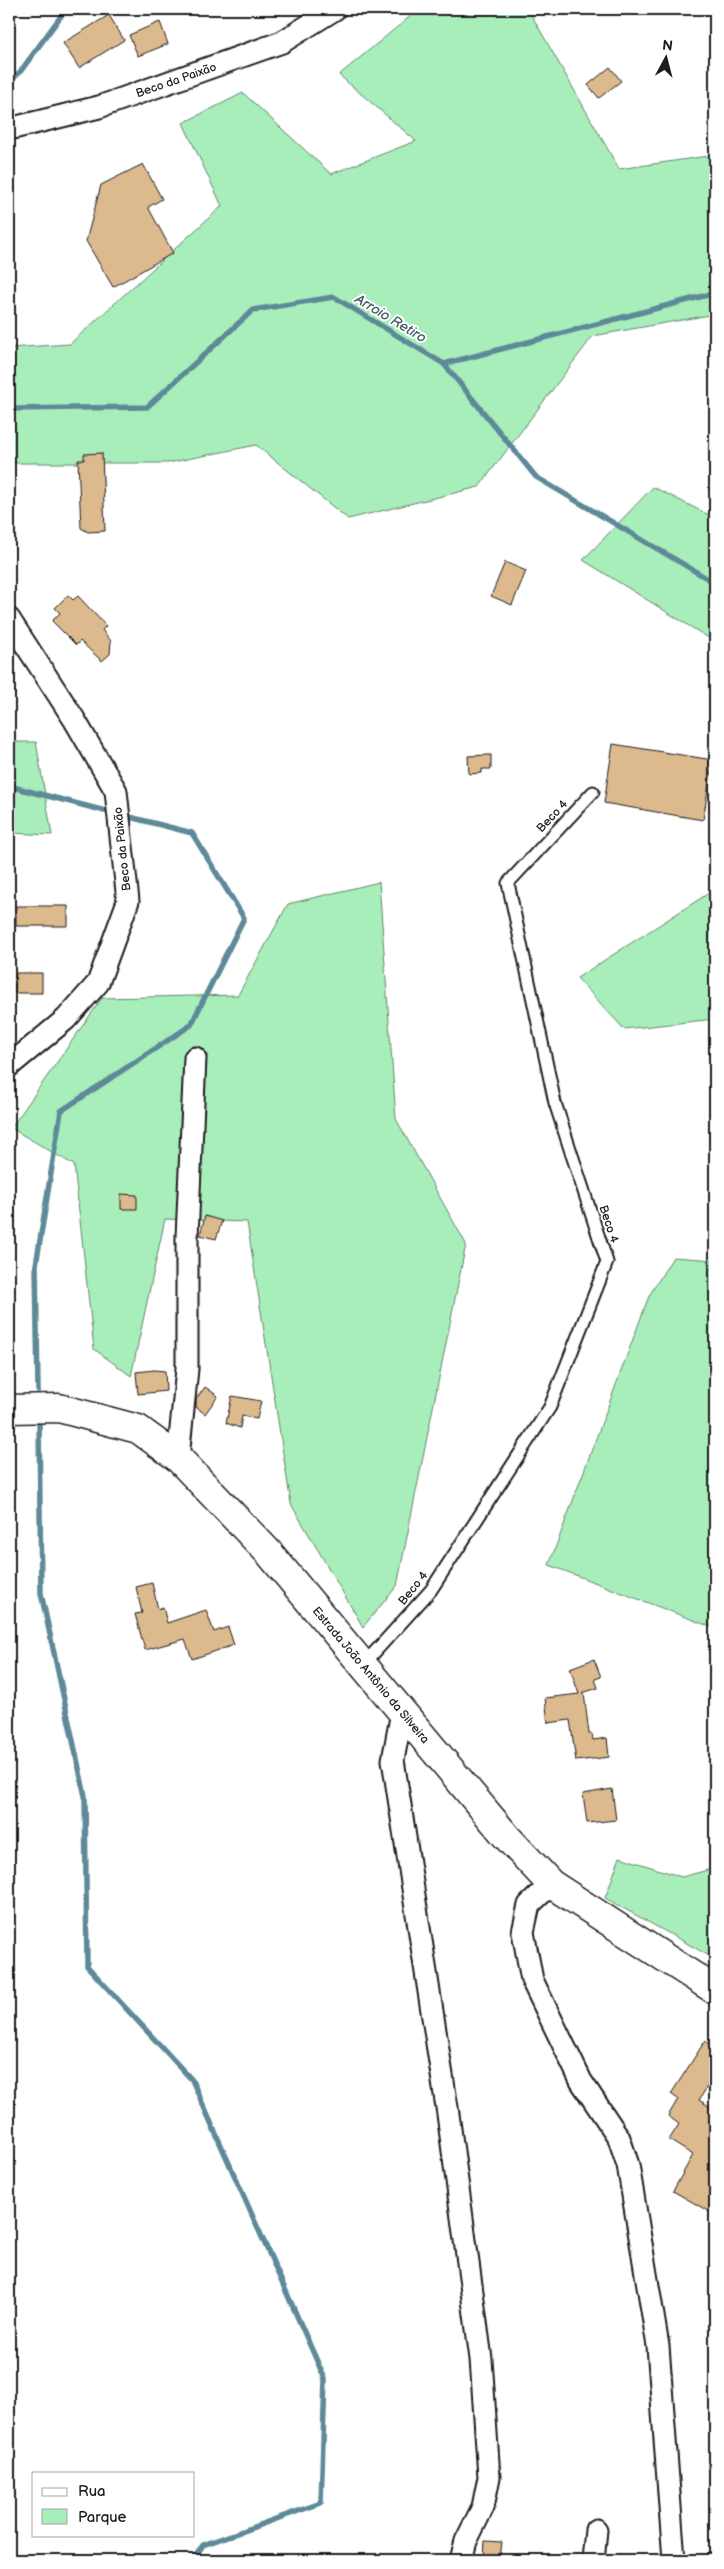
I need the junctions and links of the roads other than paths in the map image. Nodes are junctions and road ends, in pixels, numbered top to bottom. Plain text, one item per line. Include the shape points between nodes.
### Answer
1 (335, 9) edge
2 (9, 129) edge
3 (9, 619) edge
4 (593, 792) dead end
5 (195, 1058) dead end
6 (9, 1066) edge
7 (9, 1409) edge
8 (178, 1458) junction
9 (363, 1665) junction
10 (402, 1712) junction
11 (551, 1884) junction
12 (715, 1990) edge
13 (596, 2530) dead end
14 (461, 2560) edge
15 (593, 2560) edge
16 (674, 2560) edge

1 - 2 street, Beco da Paixão via 282,42 100,106
3 - 6 street, Beco da Paixão via 74,718 116,791 128,901 98,983 66,1019
4 - 9 lane, Beco 4 via 508,883 555,1103 608,1262 550,1407 431,1590
5 - 8 street via 187,1237 187,1369
7 - 8 main road, Estrada João Antônio da Silveira via 59,1408 138,1429
8 - 9 main road, Estrada João Antônio da Silveira via 270,1554
9 - 10 main road, Estrada João Antônio da Silveira
10 - 11 main road, Estrada João Antônio da Silveira via 506,1836
10 - 14 street via 394,1760 448,2114 481,2359 489,2456 489,2478 483,2507 466,2541
11 - 12 main road, Estrada João Antônio da Silveira
11 - 16 street via 529,1905 523,1932 532,1980 581,2081 619,2138 628,2165 658,2346
13 - 15 street

